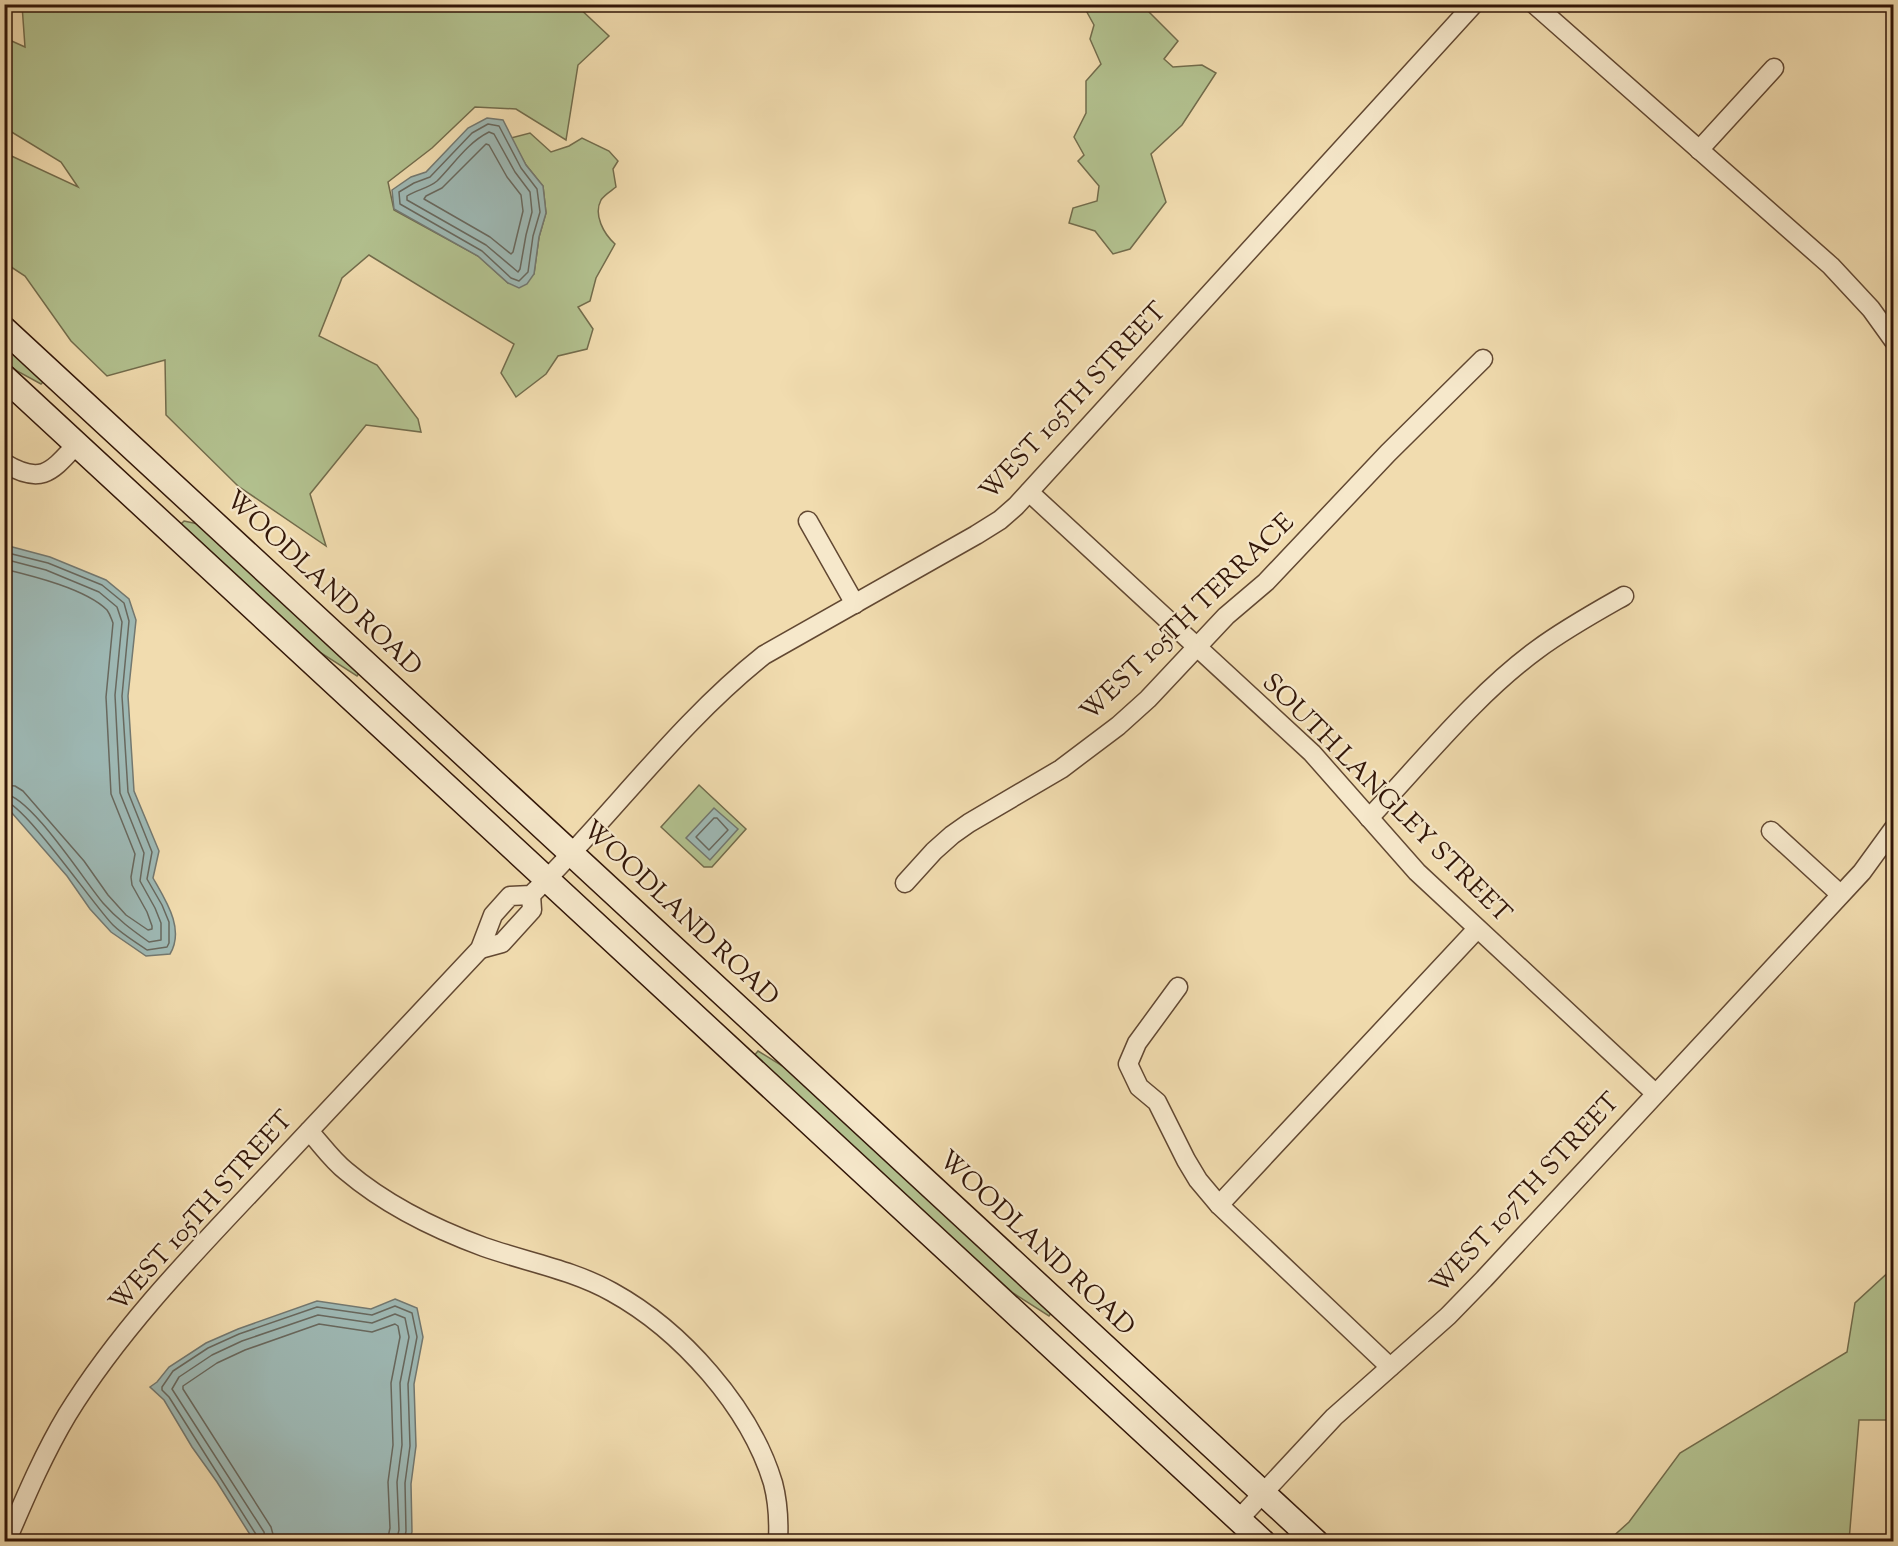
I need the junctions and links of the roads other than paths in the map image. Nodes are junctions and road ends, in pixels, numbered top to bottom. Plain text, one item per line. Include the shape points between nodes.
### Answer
1 (1474, 4) edge
2 (1534, 4) edge
3 (1774, 68) dead end
4 (1699, 150) junction
5 (4, 329) edge
6 (1893, 340) edge
7 (1483, 359) dead end
8 (4, 377) edge
9 (77, 444) junction
10 (4, 463) edge
11 (120, 484) junction
12 (1029, 492) junction
13 (182, 493) junction
14 (808, 521) dead end
15 (1623, 596) dead end
16 (855, 604) junction
17 (1196, 647) junction
18 (1369, 818) junction
19 (1893, 828) edge
20 (1771, 831) dead end
21 (571, 852) junction
22 (905, 883) dead end
23 (539, 887) junction
24 (1840, 894) junction
25 (1477, 929) junction
26 (480, 949) junction
27 (1178, 987) dead end
28 (1655, 1093) junction
29 (309, 1131) junction
30 (1220, 1205) junction
31 (1390, 1367) junction
32 (1264, 1494) junction
33 (1239, 1519) junction
34 (6, 1542) edge
35 (778, 1542) edge
36 (1263, 1542) edge
37 (1316, 1542) edge

1 - 12 street, WEST 105TH STREET
2 - 4 street
3 - 4 street
4 - 6 street via 1831,266 1871,309
5 - 13 main road, WOODLAND ROAD
7 - 17 street, WEST 105TH TERRACE via 1266,582
8 - 9 main road
9 - 10 street via 47,473 37,475
9 - 11 main road
11 - 13 main road
11 - 23 main road
12 - 16 street, WEST 105TH STREET via 1000,520
12 - 17 street, SOUTH LANGLEY STREET
13 - 21 main road, WOODLAND ROAD
14 - 16 street
15 - 18 street via 1566,629 1508,673
16 - 21 street, WEST 105TH STREET via 764,655 735,678
17 - 18 street, SOUTH LANGLEY STREET via 1312,753
17 - 22 street, WEST 105TH TERRACE via 1118,726 1061,769 952,835
18 - 25 street, SOUTH LANGLEY STREET via 1417,872
19 - 24 street, WEST 107TH STREET via 1872,860
20 - 24 street
21 - 23 street, WEST 105TH STREET
21 - 32 main road, WOODLAND ROAD
23 - 26 street, WEST 105TH STREET via 532,910 502,943
23 - 26 street, WEST 105TH STREET via 510,896 494,915
23 - 33 main road
24 - 28 street, WEST 107TH STREET
25 - 28 street, SOUTH LANGLEY STREET
25 - 30 street
26 - 29 street, WEST 105TH STREET
27 - 30 street via 1137,1043 1128,1064 1138,1087 1156,1102 1198,1180
28 - 31 street, WEST 107TH STREET via 1448,1316
29 - 34 street, WEST 105TH STREET via 200,1246 94,1375 37,1470
29 - 35 street via 345,1171 393,1205 485,1247 611,1292 642,1310 678,1340 708,1372 757,1444 777,1504
30 - 31 street
31 - 32 street, WEST 107TH STREET via 1334,1417
32 - 33 street, WEST 107TH STREET
32 - 37 main road, WOODLAND ROAD
33 - 36 main road

